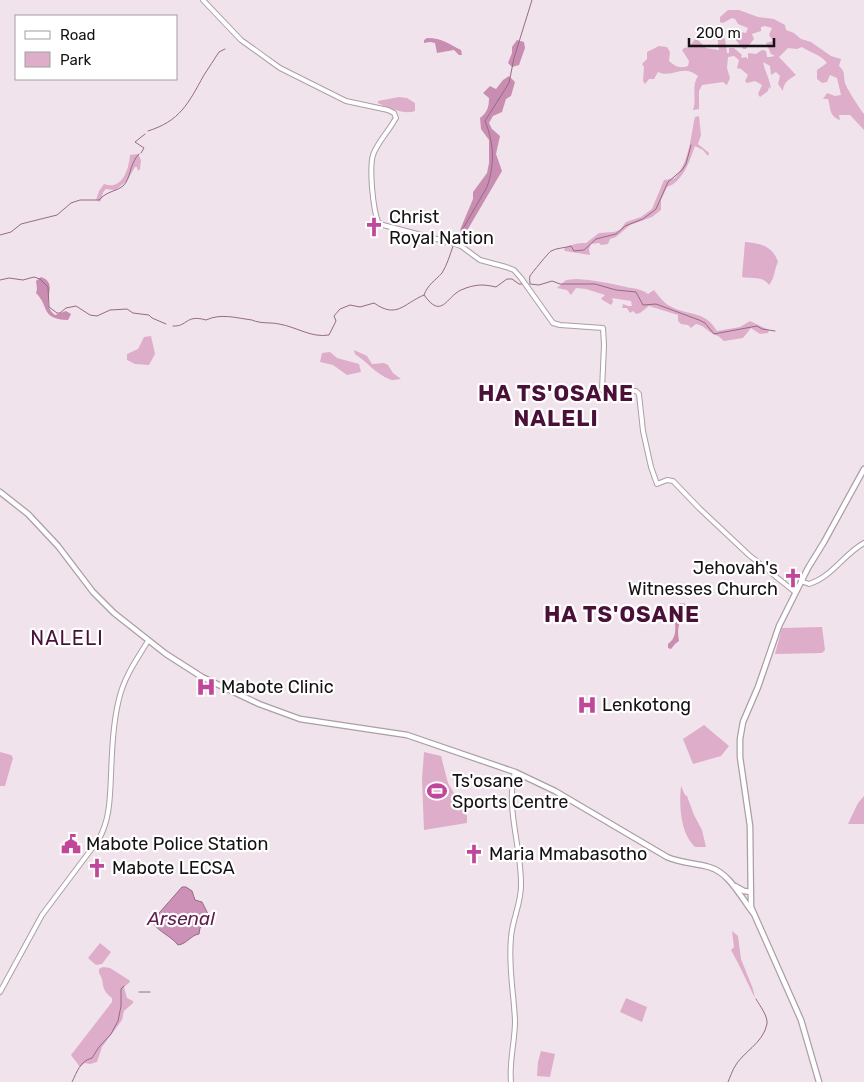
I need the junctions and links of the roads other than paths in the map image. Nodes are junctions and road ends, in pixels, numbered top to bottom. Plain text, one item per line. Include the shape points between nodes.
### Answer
1 (203, 0) edge
2 (864, 469) edge
3 (0, 492) edge
4 (864, 543) edge
5 (800, 584) junction
6 (795, 592) junction
7 (148, 641) junction
8 (515, 772) junction
9 (734, 886) junction
10 (739, 893) junction
11 (751, 894) junction
12 (754, 914) junction
13 (0, 992) edge
14 (511, 1082) edge
15 (819, 1082) edge

1 - 6 street via 241,40 280,68 346,101 394,113 396,118 372,158 378,222 461,246 480,260 511,268 553,323 603,328 602,390 636,391 639,394 643,431 657,484 673,481 750,555
2 - 5 main road
3 - 7 main road via 28,514 58,546 93,592
4 - 5 street via 819,579
5 - 6 main road
6 - 11 main road via 743,722 740,739 750,826
7 - 8 main road via 202,676 300,719 407,735
7 - 13 street via 125,680 118,700 109,807 104,829 42,915
8 - 9 main road via 555,790 667,858 717,870
8 - 14 street via 512,819 522,884 510,941 515,1020 510,1057
9 - 10 main road
9 - 11 main road
10 - 11 main road
10 - 12 main road
11 - 12 main road
12 - 15 main road via 800,1020

